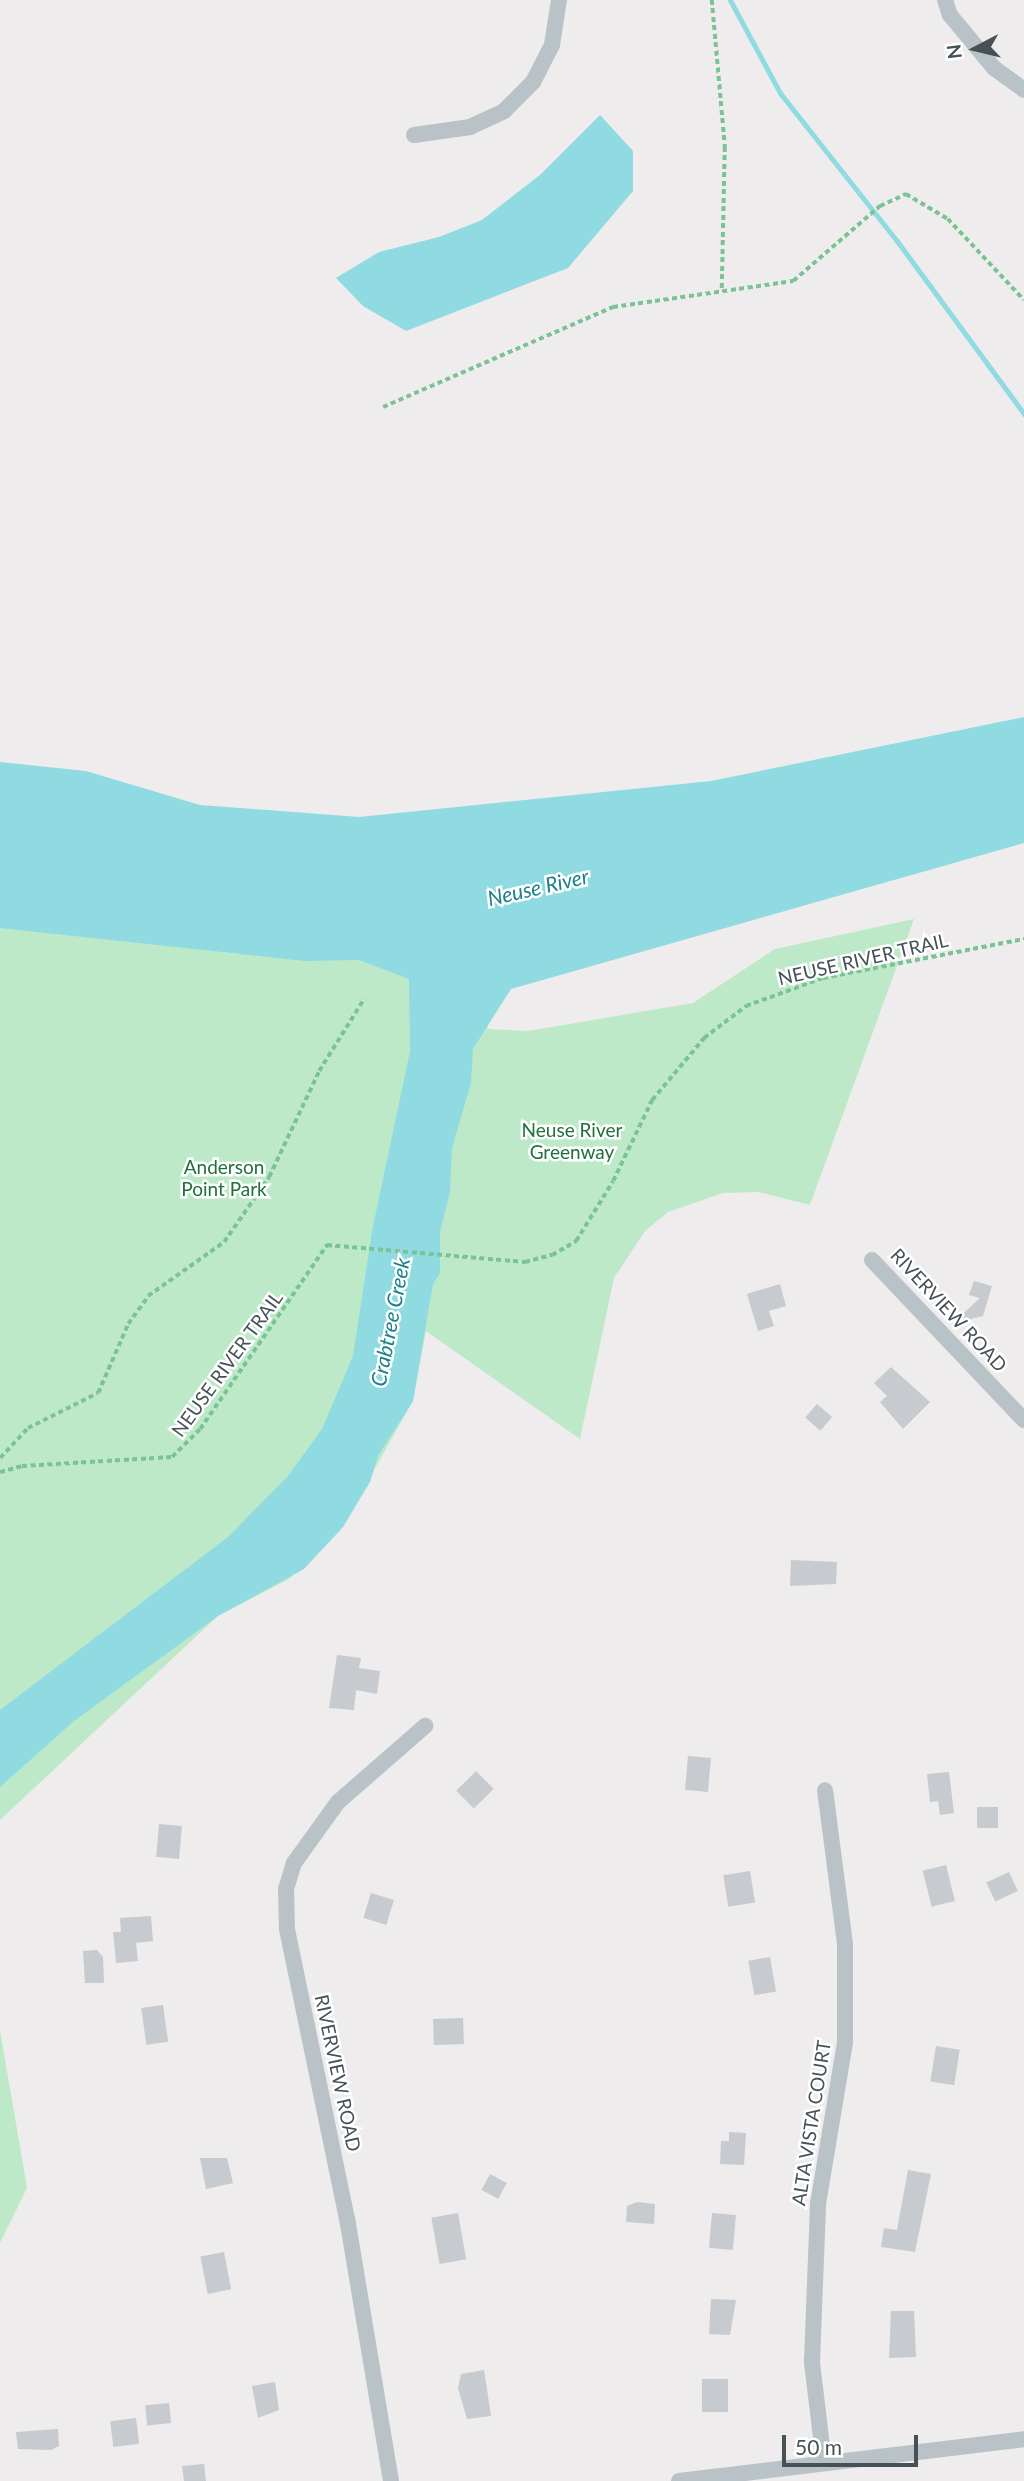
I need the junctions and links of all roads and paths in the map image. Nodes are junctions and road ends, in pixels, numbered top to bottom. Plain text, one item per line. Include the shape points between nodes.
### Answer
1 (558, 0) edge
2 (712, 0) edge
3 (945, 0) edge
4 (1024, 90) edge
5 (414, 135) dead end
6 (722, 291) junction
7 (1024, 300) edge
8 (383, 407) dead end
9 (1024, 939) edge
10 (364, 999) dead end
11 (872, 1260) dead end
12 (1024, 1420) edge
13 (0, 1458) edge
14 (0, 1472) edge
15 (425, 1726) dead end
16 (825, 1790) dead end
17 (1024, 2439) edge
18 (824, 2463) junction
19 (391, 2481) edge
20 (679, 2481) edge

1 - 5 street via 552,45 533,82 504,111 470,127
2 - 6 path via 725,147
3 - 4 street via 950,15 994,68
6 - 7 path via 793,281 880,206 906,194 948,219
6 - 8 path via 613,307
9 - 14 path, NEUSE RIVER TRAIL via 823,978 746,1006 704,1038 652,1100 576,1241 536,1260 504,1261 327,1245 182,1450 159,1460 54,1464
10 - 13 path via 319,1071 269,1177 224,1242 148,1296 128,1324 98,1393 28,1428
11 - 12 street, RIVERVIEW ROAD
15 - 19 street, RIVERVIEW ROAD via 338,1802 294,1863 286,1889 286,1929 347,2219
16 - 18 street, ALTA VISTA COURT via 845,1944 845,2042 818,2204 812,2362
17 - 18 street
18 - 20 street

